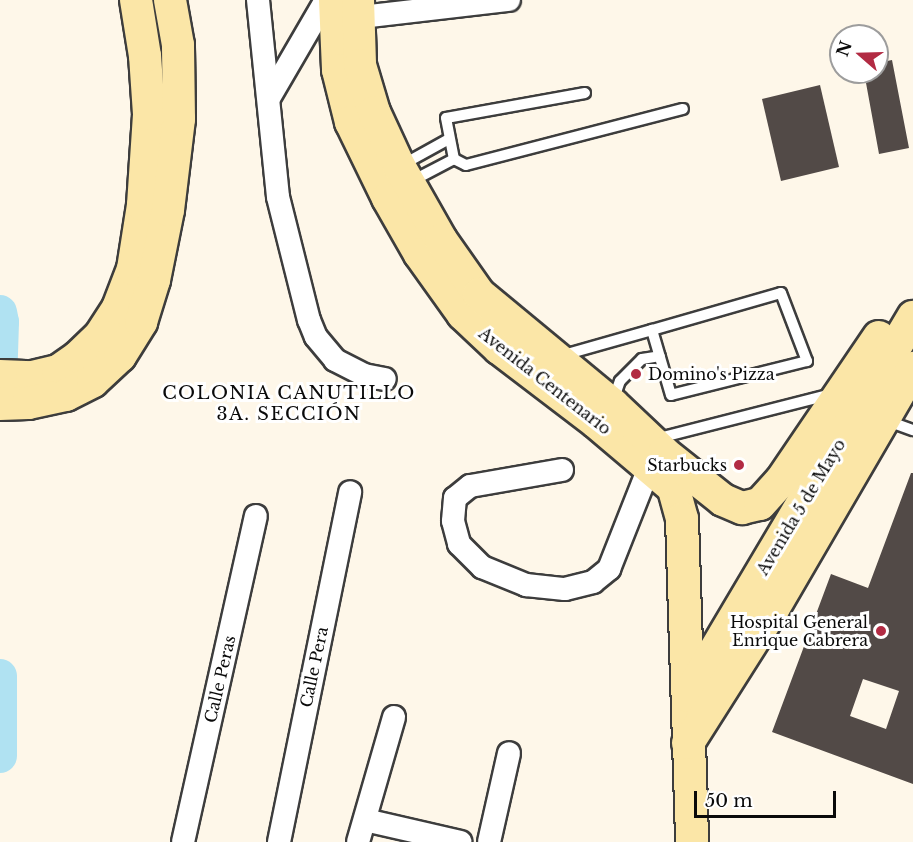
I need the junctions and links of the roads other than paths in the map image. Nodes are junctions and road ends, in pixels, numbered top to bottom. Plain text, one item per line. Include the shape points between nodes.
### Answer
1 (136, 0) edge
2 (170, 0) edge
3 (258, 0) edge
4 (509, 0) edge
5 (342, 8) edge
6 (585, 93) dead end
7 (269, 98) junction
8 (683, 109) dead end
9 (449, 140) junction
10 (454, 159) junction
11 (395, 184) junction
12 (913, 295) edge
13 (913, 317) edge
14 (652, 330) junction
15 (660, 356) junction
16 (555, 358) junction
17 (913, 368) edge
18 (0, 376) edge
19 (385, 379) dead end
20 (20, 395) edge
21 (612, 404) junction
22 (864, 410) junction
23 (913, 430) edge
24 (659, 461) junction
25 (562, 470) dead end
26 (350, 492) dead end
27 (256, 516) dead end
28 (688, 696) junction
29 (394, 717) dead end
30 (688, 743) junction
31 (509, 753) dead end
32 (365, 819) junction
33 (183, 842) edge
34 (279, 842) edge
35 (358, 842) edge
36 (461, 842) edge
37 (489, 842) edge
38 (692, 842) edge

1 - 20 main road via 149,114 143,205 133,269 118,308 100,336 78,357
2 - 20 main road via 178,45 179,119 168,210 141,322 120,356 93,381 66,395
3 - 7 street
4 - 5 street
5 - 7 street
5 - 11 main road, Avenida Centenario via 338,70 351,122
6 - 9 lane via 446,118
7 - 19 street via 278,197 298,284 316,338 334,360 364,375
8 - 10 lane via 466,165
9 - 10 lane
9 - 11 lane
10 - 11 lane
11 - 16 main road, Avenida Centenario via 479,294
11 - 24 main road, Avenida Centenario via 420,254 463,314 499,348 596,422
12 - 22 main road
13 - 22 main road, Avenida 5 de Mayo
14 - 15 lane
14 - 15 lane via 782,293 807,361 671,395
14 - 16 lane
15 - 21 lane via 642,359 620,381
16 - 21 main road, Avenida Centenario
17 - 22 main road, Avenida 5 de Mayo
18 - 20 main road
21 - 24 main road, Avenida Centenario
22 - 23 lane
22 - 24 lane
22 - 24 main road via 760,504 742,508 723,500
22 - 28 main road, Avenida 5 de Mayo
22 - 30 main road, Avenida 5 de Mayo via 773,609
24 - 25 street via 609,569 593,582 565,589 526,585 482,567 459,544 453,521 455,498 470,486
24 - 28 main road via 682,519
26 - 34 street, Calle Pera
27 - 33 street, Calle Peras
28 - 30 main road
29 - 32 street
30 - 38 main road
31 - 37 street
32 - 35 street
32 - 36 street

